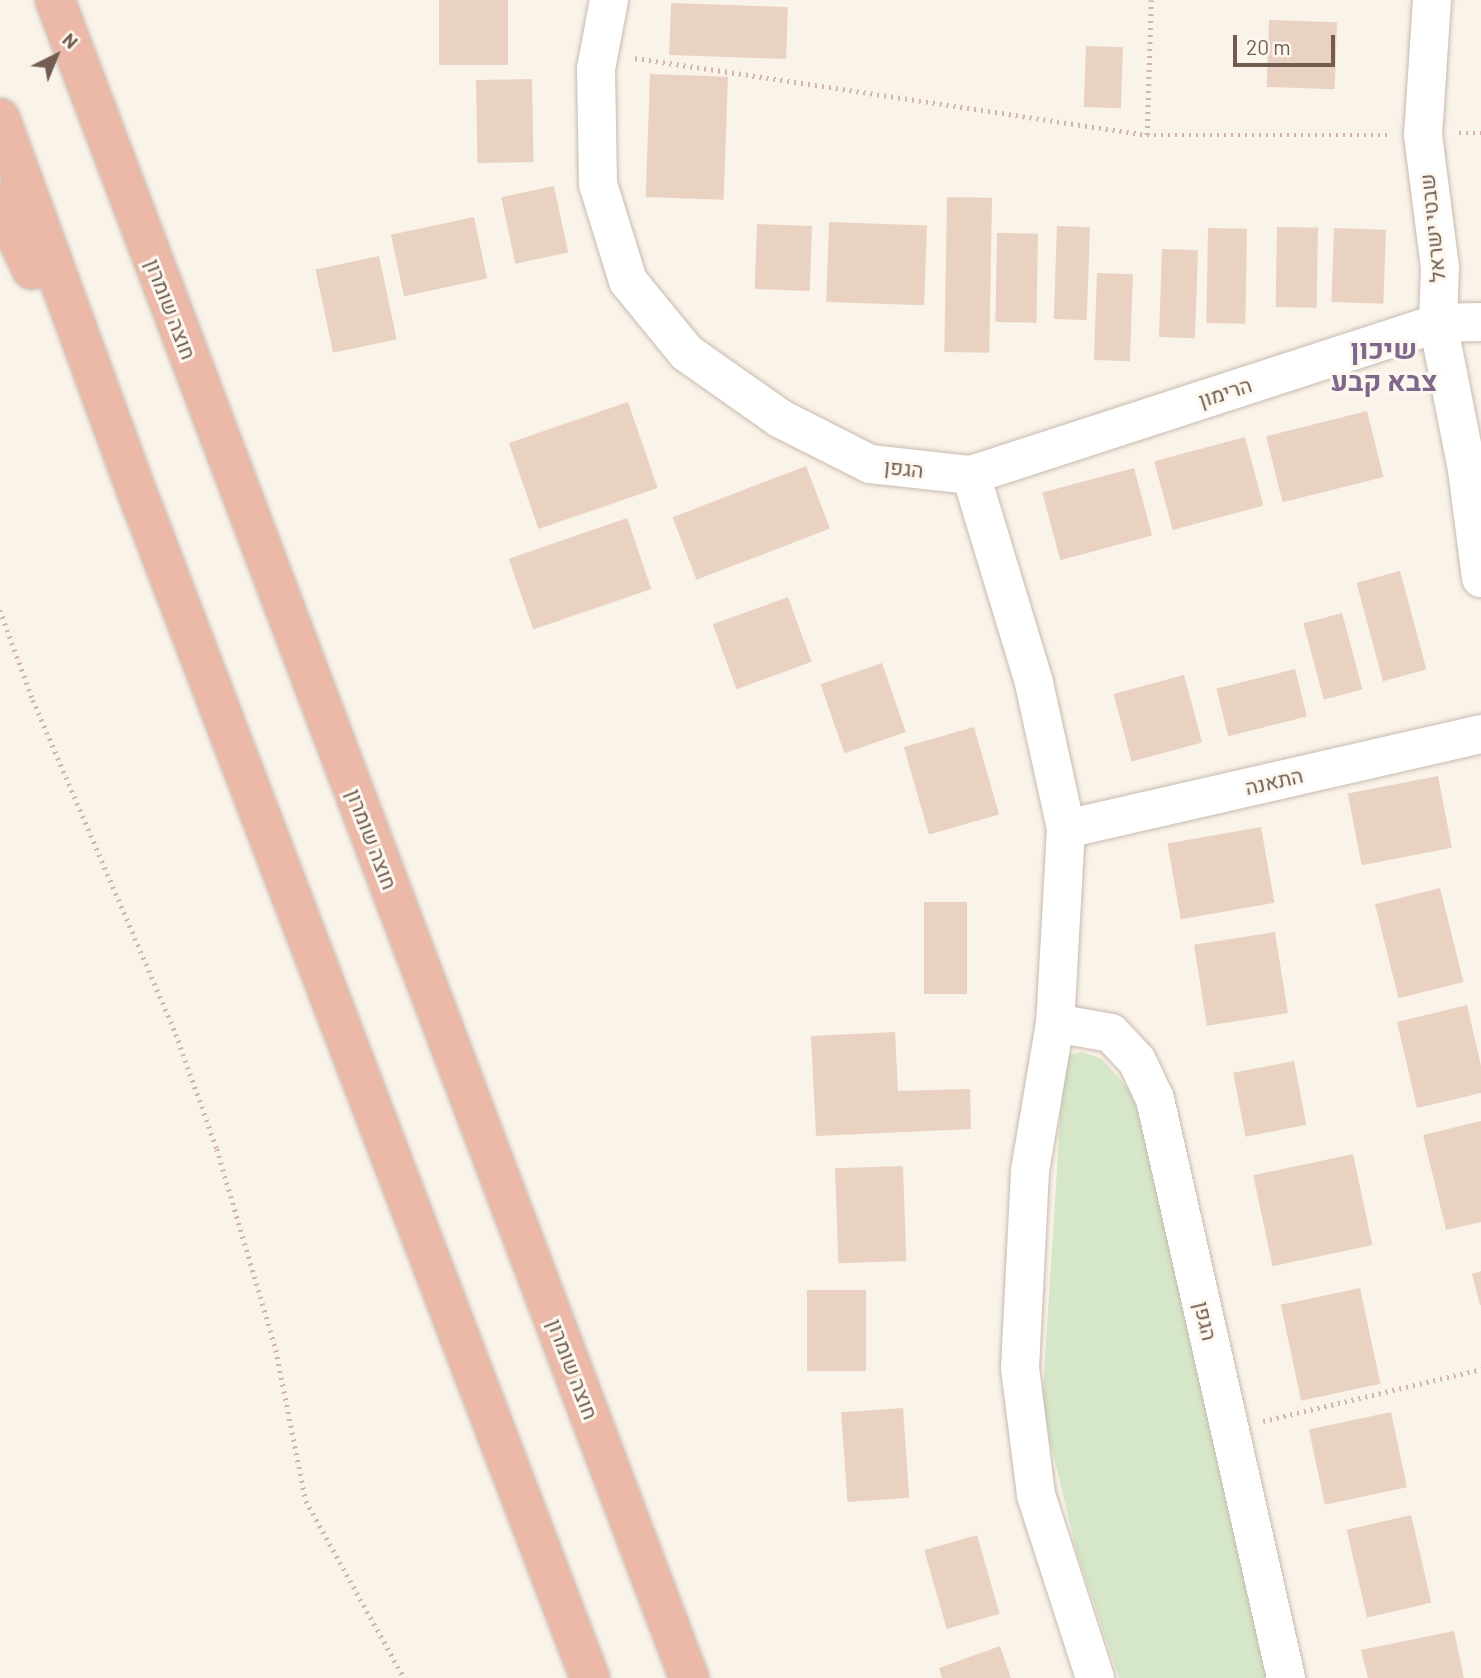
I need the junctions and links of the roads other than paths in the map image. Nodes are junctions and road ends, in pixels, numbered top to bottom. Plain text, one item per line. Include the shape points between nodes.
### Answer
1 (55, 0) edge
2 (609, 0) edge
3 (1432, 0) edge
4 (0, 118) edge
5 (0, 202) edge
6 (1481, 322) edge
7 (1438, 323) junction
8 (971, 475) junction
9 (142, 506) junction
10 (1481, 578) edge
11 (1481, 734) edge
12 (1066, 829) junction
13 (1055, 1024) junction
14 (590, 1678) edge
15 (689, 1678) edge
16 (1095, 1678) edge
17 (1286, 1678) edge

1 - 15 highway, חוצה שומרון
2 - 8 street, הגפן via 600,53 598,184 628,281 687,354 781,419 870,464
3 - 7 street, שבטי ישראל via 1423,135 1440,268
4 - 9 highway
5 - 9 highway
6 - 7 street, הרימון
7 - 8 street, הרימון
7 - 10 street, שבטי ישראל via 1467,470
8 - 12 street via 1034,683
9 - 14 highway
11 - 12 street, התאנה
12 - 13 street
13 - 16 street via 1030,1171 1020,1368 1036,1495
13 - 17 street, הגפן via 1111,1033 1137,1061 1155,1099

